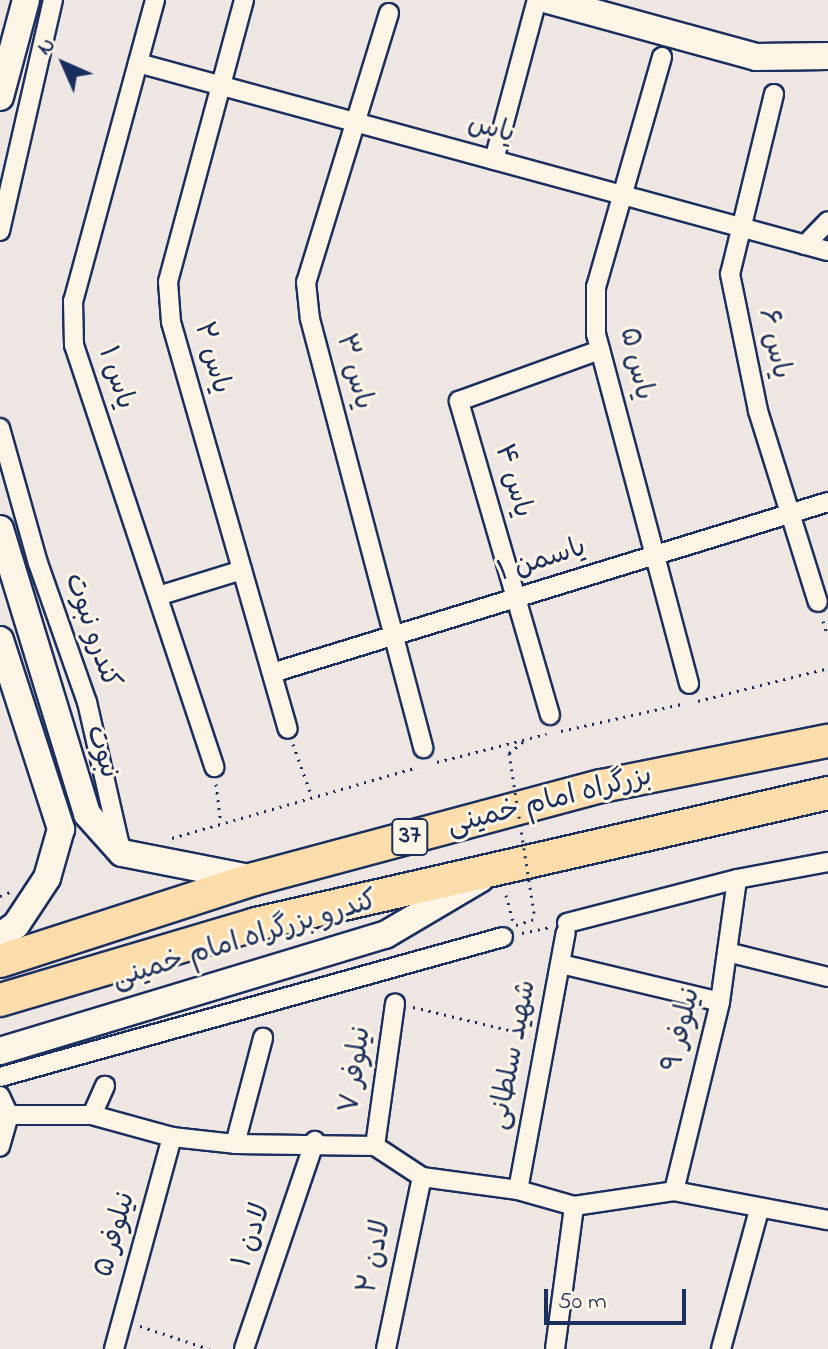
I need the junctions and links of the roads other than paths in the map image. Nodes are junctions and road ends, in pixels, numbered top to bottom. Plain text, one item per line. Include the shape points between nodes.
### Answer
1 (26, 0) edge
2 (53, 0) edge
3 (155, 0) edge
4 (244, 0) edge
5 (537, 0) edge
6 (548, 0) edge
7 (389, 13) dead end
8 (828, 56) edge
9 (662, 57) dead end
10 (138, 63) junction
11 (221, 85) junction
12 (774, 94) dead end
13 (0, 97) edge
14 (358, 123) junction
15 (494, 160) junction
16 (621, 195) junction
17 (828, 221) edge
18 (738, 226) junction
19 (0, 231) edge
20 (805, 245) junction
21 (828, 251) edge
22 (600, 350) junction
23 (0, 428) edge
24 (828, 502) edge
25 (793, 513) junction
26 (0, 529) edge
27 (654, 556) junction
28 (242, 570) junction
29 (158, 596) junction
30 (516, 598) junction
31 (818, 602) dead end
32 (392, 636) junction
33 (0, 640) edge
34 (272, 673) junction
35 (689, 684) dead end
36 (550, 715) dead end
37 (288, 729) road end
38 (828, 741) edge
39 (423, 748) dead end
40 (214, 767) road end
41 (828, 793) edge
42 (122, 853) junction
43 (828, 862) edge
44 (499, 867) junction
45 (254, 879) junction
46 (737, 879) junction
47 (0, 936) edge
48 (503, 937) road end
49 (727, 952) junction
50 (0, 961) edge
51 (561, 964) junction
52 (828, 977) edge
53 (0, 1000) edge
54 (720, 1002) junction
55 (395, 1003) road end
56 (263, 1038) dead end
57 (0, 1051) edge
58 (0, 1077) edge
59 (105, 1086) dead end
60 (0, 1096) edge
61 (9, 1115) junction
62 (92, 1115) junction
63 (172, 1137) junction
64 (315, 1141) junction
65 (235, 1144) junction
66 (375, 1146) junction
67 (0, 1147) edge
68 (422, 1177) junction
69 (518, 1190) junction
70 (674, 1191) junction
71 (828, 1199) edge
72 (574, 1206) junction
73 (759, 1210) junction
74 (826, 1218) edge
75 (114, 1349) edge
76 (244, 1349) edge
77 (386, 1349) edge
78 (555, 1349) edge
79 (721, 1349) edge

1 - 13 main road
2 - 19 street
3 - 10 street, یاس ۱
4 - 11 street, یاس ۲
5 - 15 street
6 - 8 main road via 756,57
7 - 14 street, یاس ۳
9 - 16 street, یاس ۵
10 - 11 street, یاس
10 - 29 street, یاس ۱ via 73,301 74,345
11 - 14 street, یاس
11 - 28 street, یاس ۲ via 168,282 171,322
12 - 18 street, یاس ۶
14 - 15 street, یاس
14 - 32 street, یاس ۳ via 306,282 310,319
15 - 16 street, یاس
16 - 18 street, یاس
16 - 22 street, یاس ۵ via 596,287
17 - 20 street
18 - 20 street, یاس
18 - 25 street, یاس ۶ via 730,274 758,411
20 - 21 street, یاس
22 - 27 street, یاس ۵
22 - 30 street, یاس ۴ via 459,401
23 - 42 street, کندرو نبوت via 38,563 87,702
24 - 25 street, یاسمن ۱
25 - 27 street, یاسمن ۱
25 - 31 street, یاس ۶
26 - 42 main road, نبوت via 87,814
27 - 30 street, یاسمن ۱
27 - 35 street, یاس ۵
28 - 29 street
28 - 34 street, یاس ۲
29 - 40 street, یاس ۱
30 - 32 street, یاسمن ۱
30 - 36 street, یاس ۴
32 - 34 street, یاسمن ۱
32 - 39 street, یاس ۳
33 - 47 main road via 61,829 47,878 16,925
34 - 37 street, یاس ۲
38 - 45 highway, بزرگراه امام خمینی / 37 via 602,786
41 - 44 highway, بزرگراه امام خمینی / 37
42 - 45 main road
43 - 46 street
44 - 53 highway, بزرگراه امام خمینی / 37 via 256,924
44 - 57 main road, کندرو بزرگراه امام خمینی via 385,935
45 - 50 highway, بزرگراه امام خمینی / 37
46 - 49 street, نیلوفر ۹
46 - 51 street, شهید سلطانی via 566,927
48 - 58 street
49 - 52 street
49 - 54 street, نیلوفر ۹
51 - 54 street
51 - 69 street, شهید سلطانی via 542,1038
54 - 70 street, نیلوفر ۹
55 - 66 street, نیلوفر ۷
56 - 65 street
59 - 62 street
60 - 61 street
61 - 62 street
61 - 67 street
62 - 63 street
63 - 65 street
63 - 75 street, نیلوفر ۵
64 - 65 street
64 - 66 street
64 - 76 street, لادن ۱
66 - 68 street
68 - 69 street
68 - 77 street, لادن ۲
69 - 72 street
70 - 72 street
70 - 73 street
71 - 74 street
72 - 78 street
73 - 74 street
73 - 79 street

